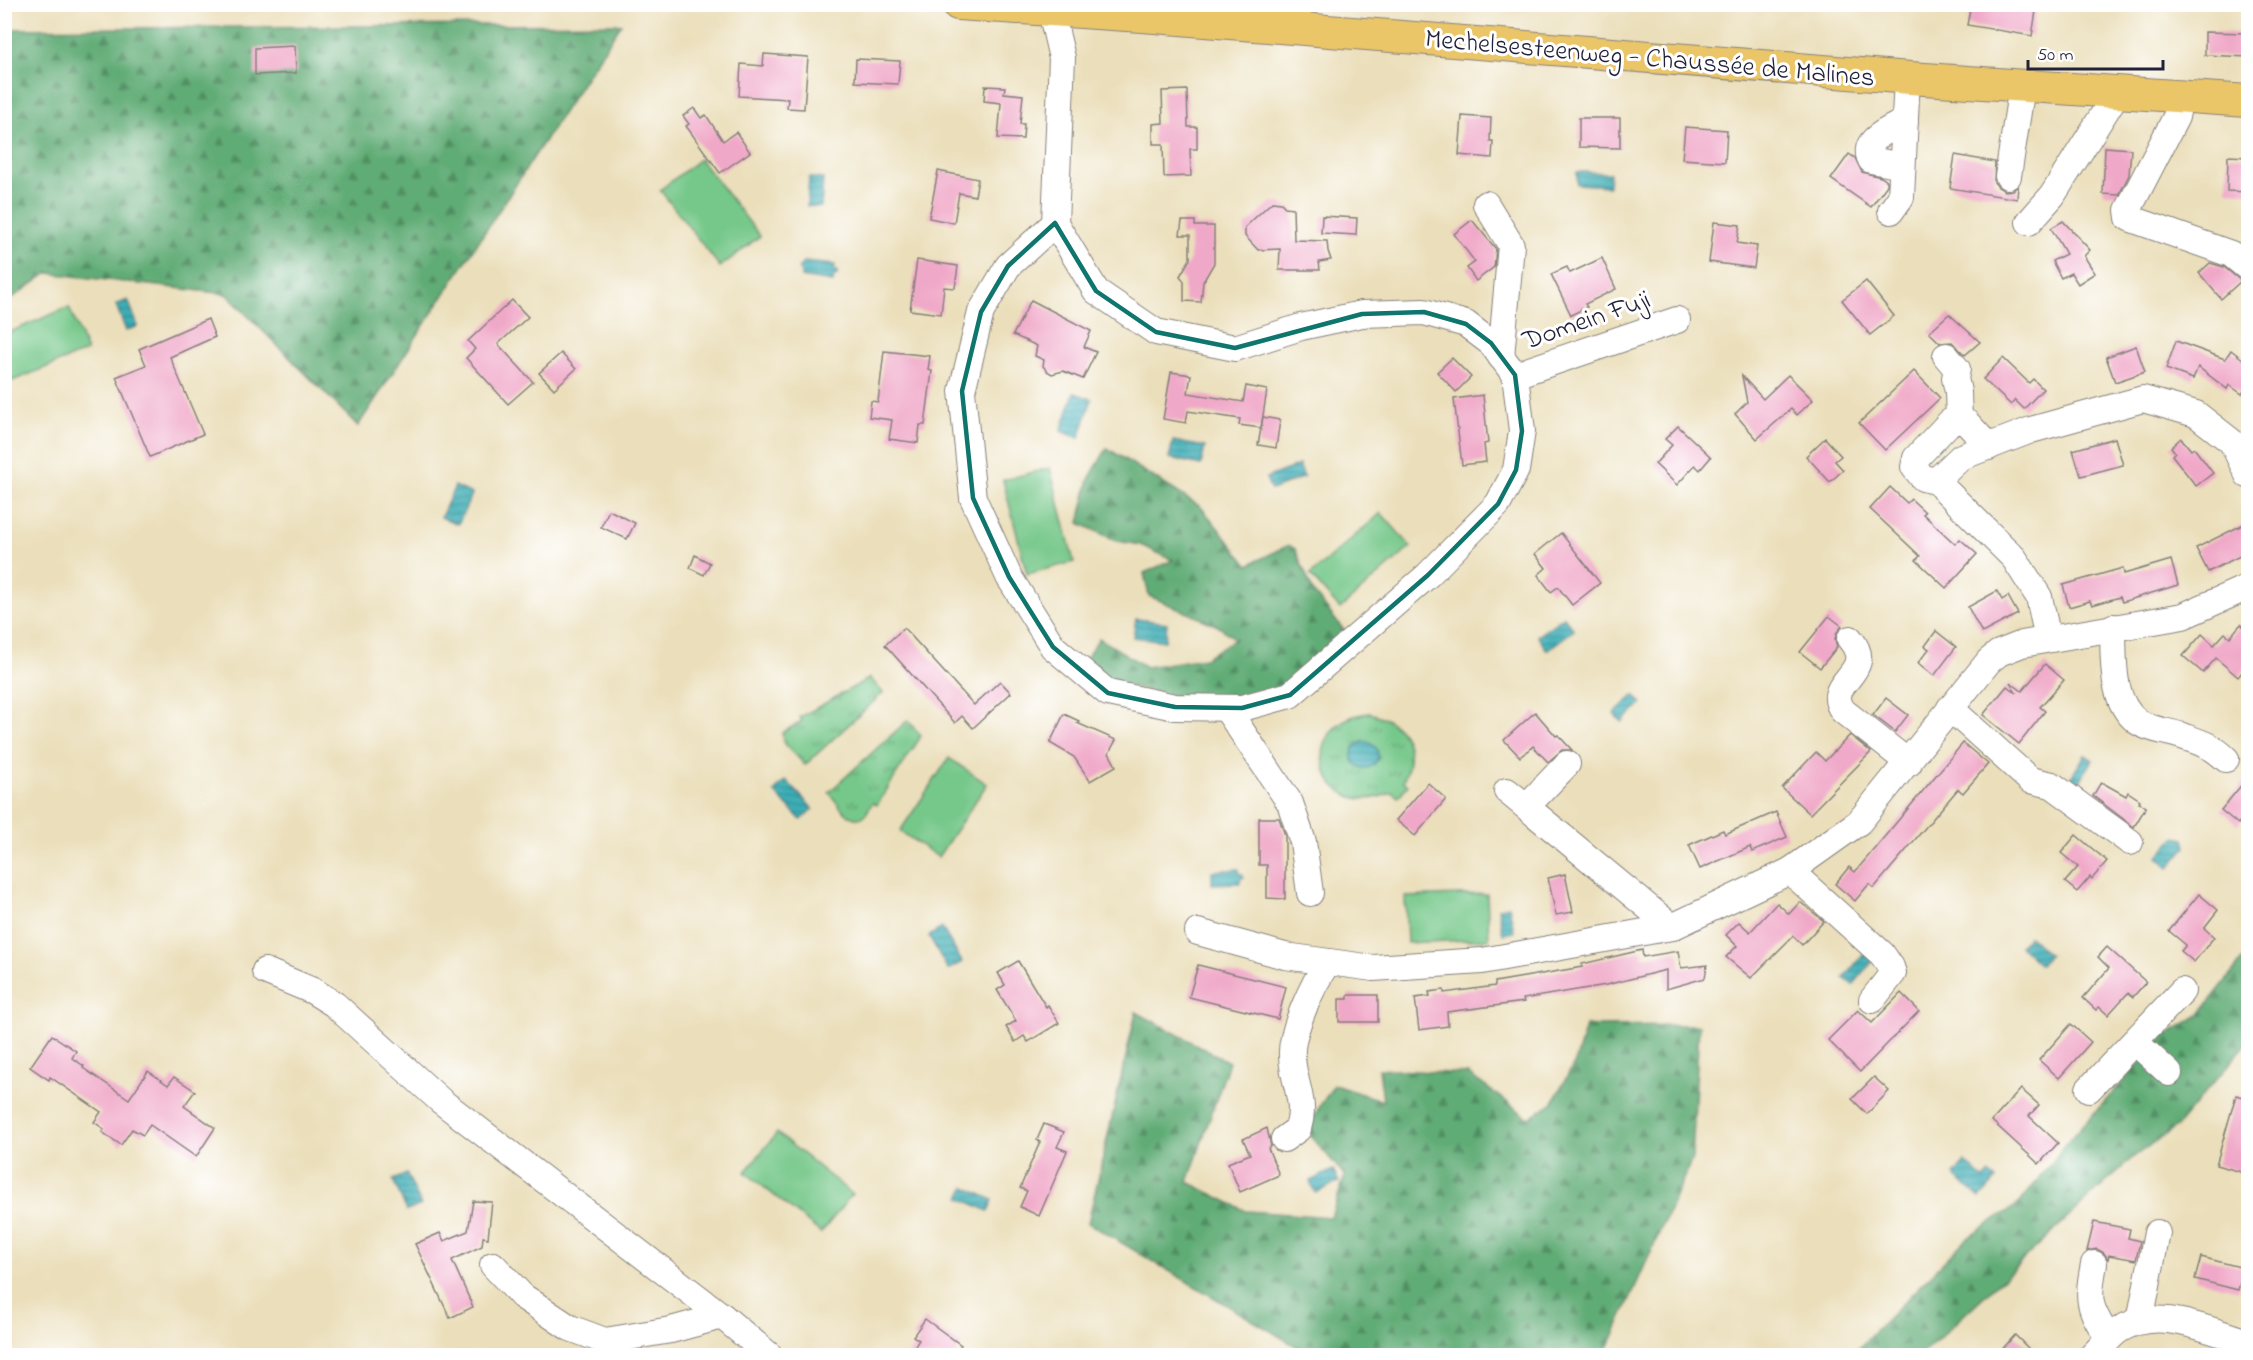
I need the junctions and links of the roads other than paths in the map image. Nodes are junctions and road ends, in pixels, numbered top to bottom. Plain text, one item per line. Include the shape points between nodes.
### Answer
1 (958, 4) edge
2 (1066, 12) junction
3 (1296, 17) edge
4 (1907, 78) junction
5 (2022, 86) junction
6 (2117, 93) junction
7 (2180, 97) junction
8 (2248, 101) edge
9 (1905, 121) junction
10 (1902, 166) junction
11 (2008, 176) dead end
12 (1486, 204) dead end
13 (1890, 211) dead end
14 (2029, 222) dead end
15 (1055, 223) junction
16 (2248, 268) edge
17 (1677, 320) dead end
18 (1946, 356) dead end
19 (1508, 366) junction
20 (1959, 420) junction
21 (1989, 447) junction
22 (2246, 464) edge
23 (1936, 481) junction
24 (2248, 586) edge
25 (2113, 627) junction
26 (1850, 639) dead end
27 (2048, 639) junction
28 (1226, 708) junction
29 (1950, 708) junction
30 (2226, 759) dead end
31 (1909, 763) junction
32 (1567, 764) dead end
33 (2123, 848) dead end
34 (1790, 871) junction
35 (1310, 893) dead end
36 (1672, 927) junction
37 (1198, 932) dead end
38 (1329, 962) junction
39 (265, 971) dead end
40 (2182, 991) dead end
41 (1872, 1000) dead end
42 (2135, 1042) junction
43 (2169, 1073) dead end
44 (2089, 1089) dead end
45 (1284, 1139) dead end
46 (2157, 1233) dead end
47 (2094, 1264) dead end
48 (493, 1265) dead end
49 (722, 1316) junction
50 (2140, 1321) junction
51 (2242, 1346) edge
52 (2101, 1347) edge
53 (770, 1356) edge

1 - 2 main road, Mechelsesteenweg - Chaussée de Malines
2 - 3 main road, Mechelsesteenweg - Chaussée de Malines
2 - 15 street
3 - 4 main road, Mechelsesteenweg - Chaussée de Malines
4 - 5 main road, Mechelsesteenweg - Chaussée de Malines
4 - 9 street
5 - 6 main road, Mechelsesteenweg - Chaussée de Malines
5 - 11 street via 2023,147
6 - 7 main road, Mechelsesteenweg - Chaussée de Malines
6 - 14 street via 2052,196
7 - 8 main road, Mechelsesteenweg - Chaussée de Malines
7 - 16 street via 2176,117 2128,210 2129,218 2231,254
9 - 10 street
9 - 10 street via 1877,136 1870,143 1868,155 1871,160
10 - 13 street via 1901,197
12 - 19 street via 1511,245
15 - 19 street via 1096,291 1156,332 1235,348 1301,327 1362,314 1424,312 1466,324 1491,343
15 - 28 street via 1008,266 981,312 962,391 973,498 1009,577 1053,647 1076,667 1108,693 1174,707
17 - 19 street, Domein Fuji
18 - 20 street via 1957,369
19 - 28 street via 1522,431 1516,470 1498,504 1428,575 1290,695 1242,708
20 - 21 street via 1967,423
20 - 23 street via 1950,422 1916,458 1914,467 1918,473
21 - 22 street via 2031,430 2144,399 2196,414 2232,442
21 - 23 street via 1960,457
23 - 27 street via 2014,558 2039,597
24 - 25 street via 2183,616
25 - 27 street
25 - 30 street via 2114,676 2130,714 2151,727 2212,746
26 - 31 street via 1859,653 1859,661 1838,693 1838,705
27 - 29 street via 1999,653
28 - 35 street via 1290,803 1303,842
29 - 31 street
29 - 33 street via 2030,780 2052,785
31 - 34 street via 1859,822
32 - 36 street via 1517,799
34 - 36 street
34 - 41 street via 1882,954 1891,967 1893,974
36 - 38 street via 1482,961 1373,968
37 - 38 street via 1285,956
38 - 45 street via 1304,1009 1292,1047 1302,1117 1299,1129
39 - 49 street via 334,1004 441,1101
40 - 42 street
42 - 43 street
42 - 44 street
46 - 50 street
47 - 52 street via 2090,1303
48 - 49 street via 522,1296 570,1328 605,1341 671,1330
49 - 53 street
50 - 51 street via 2177,1321
50 - 52 street via 2118,1331

